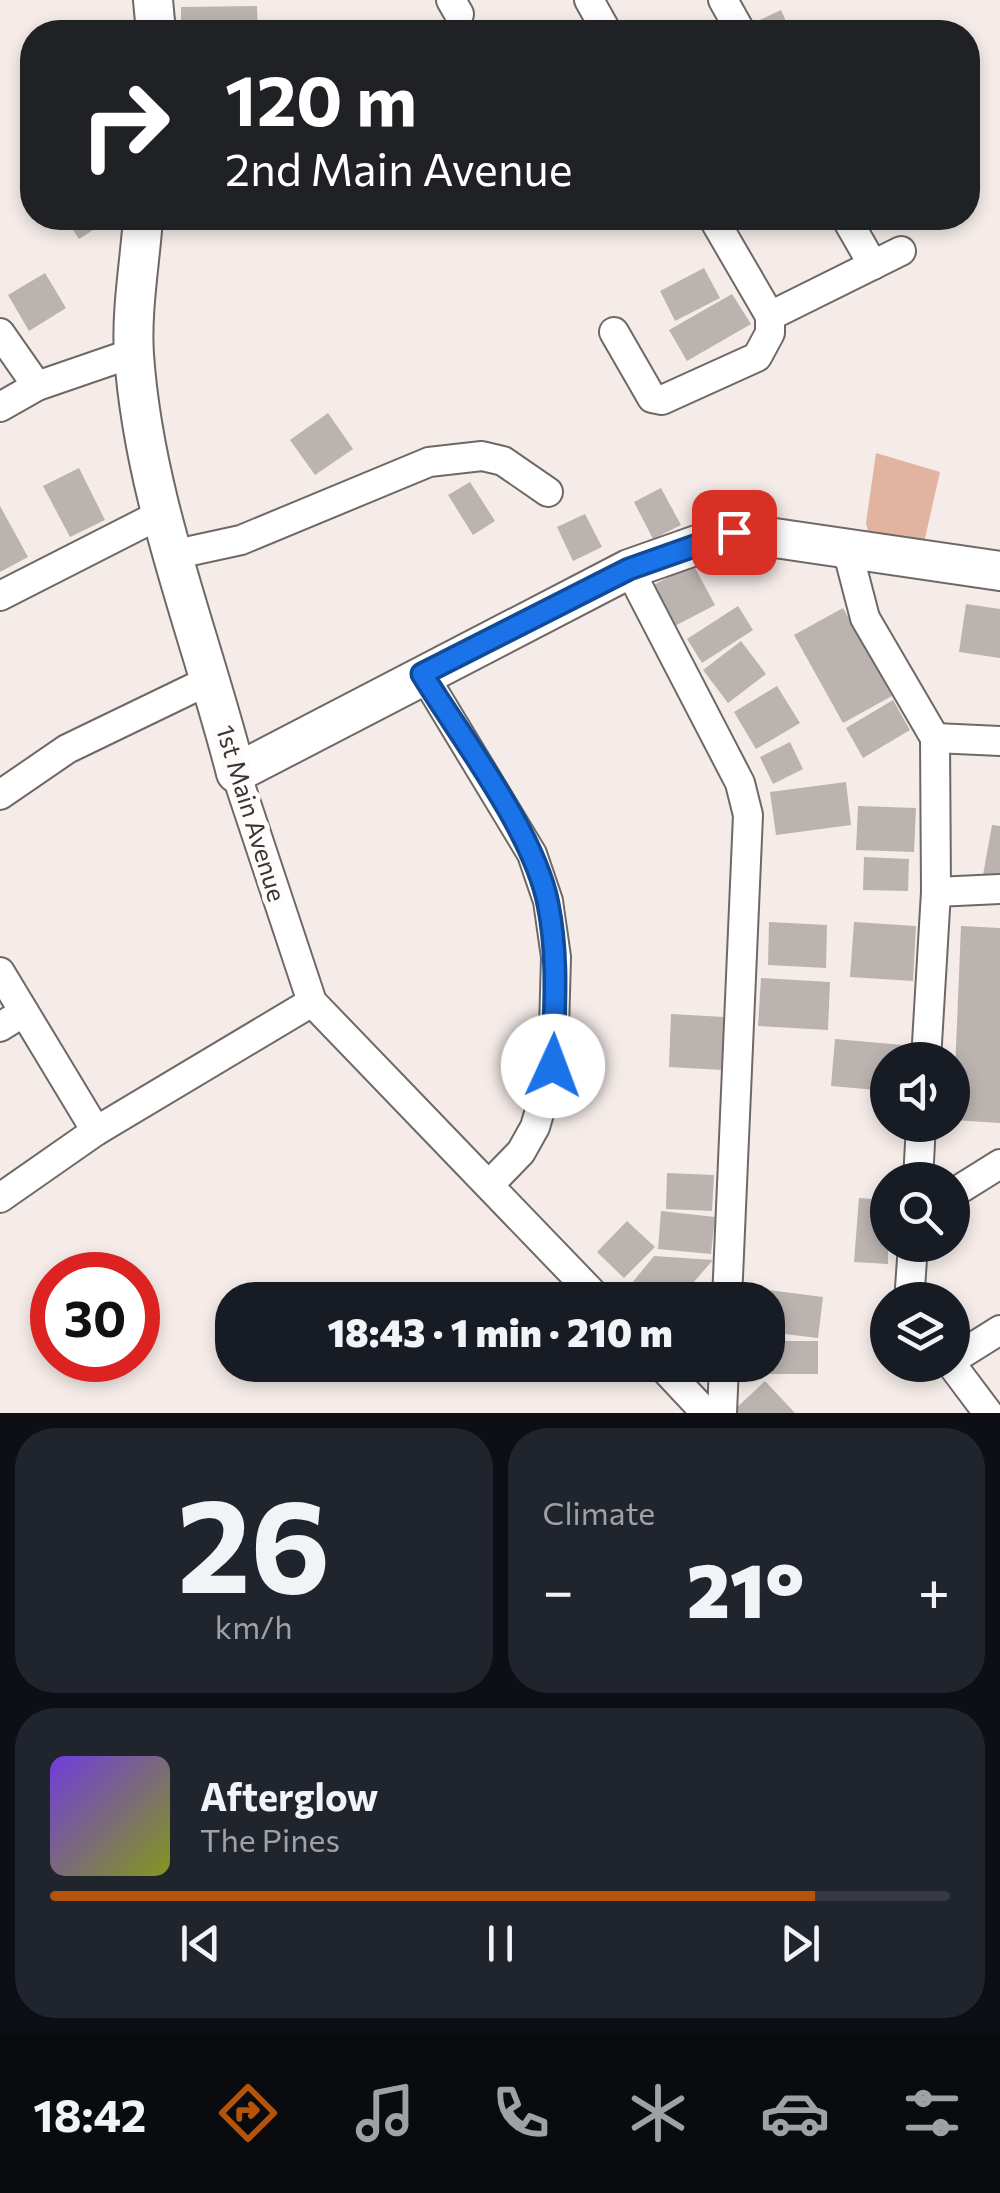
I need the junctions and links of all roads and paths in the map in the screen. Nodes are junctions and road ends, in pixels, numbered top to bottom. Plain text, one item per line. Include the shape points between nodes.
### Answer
1 (142, 230) edge
2 (720, 230) edge
3 (853, 230) edge
4 (902, 251) dead end
5 (872, 265) junction
6 (770, 316) junction
7 (614, 332) dead end
8 (0, 333) edge
9 (133, 353) junction
10 (37, 386) junction
11 (0, 407) edge
12 (548, 492) dead end
13 (162, 514) junction
14 (846, 545) junction
15 (172, 554) junction
16 (629, 569) junction
17 (1000, 571) edge
18 (0, 596) edge
19 (422, 674) junction
20 (212, 679) junction
21 (936, 738) junction
22 (1000, 742) edge
23 (236, 772) junction
24 (0, 795) edge
25 (1000, 888) edge
26 (936, 892) junction
27 (0, 972) edge
28 (312, 1002) junction
29 (24, 1012) junction
30 (0, 1028) edge
31 (927, 1042) edge
32 (96, 1132) junction
33 (1000, 1164) edge
34 (970, 1183) edge
35 (490, 1184) junction
36 (0, 1198) edge
37 (583, 1282) edge
38 (729, 1282) edge
39 (1000, 1330) edge
40 (970, 1351) edge
41 (677, 1382) edge
42 (723, 1382) edge
43 (966, 1382) edge
44 (706, 1413) edge
45 (722, 1413) edge
46 (988, 1413) edge

1 - 9 street, 1st Main Avenue
2 - 6 street
3 - 5 street
4 - 5 street
5 - 6 street
6 - 7 street via 770,333 757,356 662,400 652,398
8 - 10 street
9 - 10 street
9 - 13 street, 1st Main Avenue
10 - 11 street
12 - 15 street via 503,461 482,456 429,462 241,540
13 - 15 street, 1st Main Avenue
13 - 18 street
14 - 16 street via 734,532
14 - 17 street
14 - 21 street via 866,618
15 - 20 street, 1st Main Avenue
16 - 19 street
16 - 38 street via 740,783 748,816
19 - 23 street
19 - 35 street via 532,854 548,900 556,957 553,1066 536,1127
20 - 23 street, 1st Main Avenue
20 - 24 street via 67,749
21 - 22 street
21 - 26 street
23 - 28 street, 1st Main Avenue
25 - 26 street
26 - 31 street
27 - 29 street
28 - 32 street
28 - 35 street, 1st Main Avenue
29 - 30 street
29 - 32 street
32 - 36 street
33 - 34 street
35 - 37 street, 1st Main Avenue
39 - 40 street
41 - 44 street
42 - 45 street
43 - 46 street

